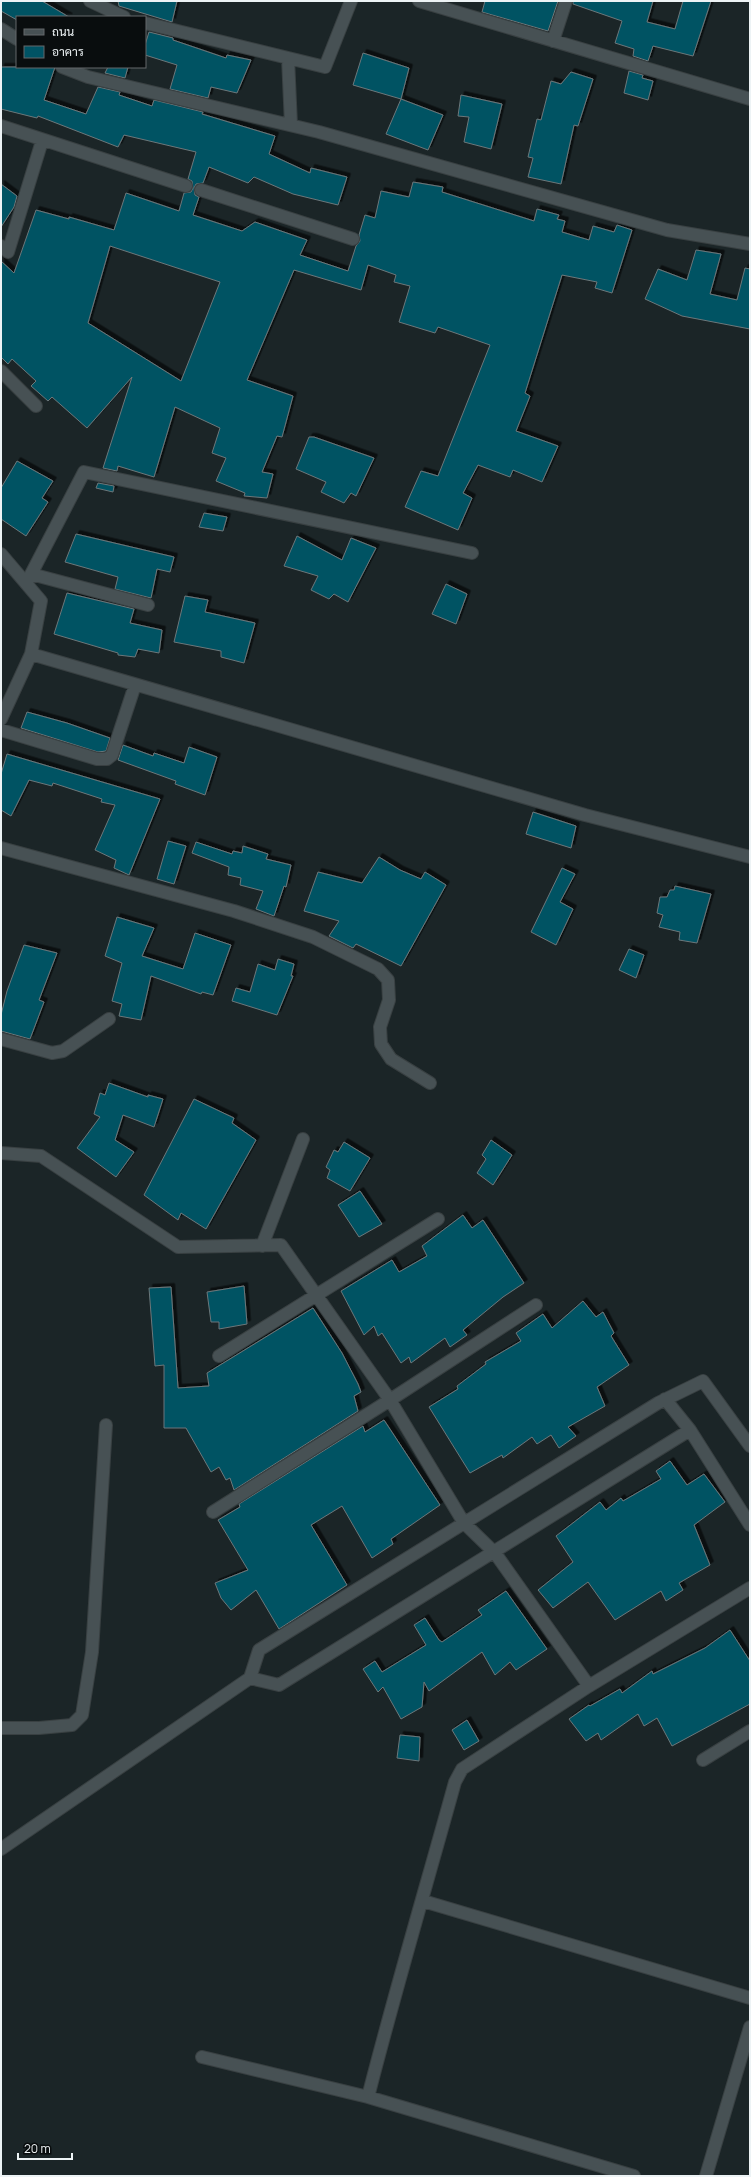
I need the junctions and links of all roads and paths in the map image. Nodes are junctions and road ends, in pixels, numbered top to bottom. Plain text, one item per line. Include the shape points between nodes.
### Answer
1 (90, 1) edge
2 (351, 1) edge
3 (419, 1) edge
4 (566, 1) edge
5 (122, 16) edge
6 (146, 24) edge
7 (1, 29) edge
8 (16, 38) edge
9 (553, 41) junction
10 (288, 58) junction
11 (65, 68) edge
12 (750, 99) edge
13 (291, 125) junction
14 (1, 126) edge
15 (42, 141) junction
16 (186, 186) dead end
17 (201, 190) dead end
18 (353, 239) dead end
19 (750, 244) edge
20 (1, 246) edge
21 (1, 371) edge
22 (36, 406) dead end
23 (472, 553) dead end
24 (1, 555) edge
25 (29, 578) junction
26 (148, 605) dead end
27 (30, 654) junction
28 (135, 685) junction
29 (1, 719) edge
30 (1, 730) edge
31 (1, 848) edge
32 (750, 857) edge
33 (109, 1019) dead end
34 (1, 1039) edge
35 (430, 1083) dead end
36 (303, 1139) dead end
37 (1, 1153) edge
38 (438, 1219) dead end
39 (262, 1246) junction
40 (316, 1295) junction
41 (536, 1305) dead end
42 (218, 1356) dead end
43 (665, 1399) junction
44 (390, 1400) junction
45 (106, 1425) dead end
46 (690, 1430) junction
47 (750, 1446) edge
48 (213, 1512) dead end
49 (464, 1523) junction
50 (750, 1525) edge
51 (495, 1552) junction
52 (750, 1588) edge
53 (250, 1678) junction
54 (589, 1686) junction
55 (1, 1728) edge
56 (750, 1731) edge
57 (703, 1760) dead end
58 (1, 1850) edge
59 (423, 1901) junction
60 (750, 1998) edge
61 (750, 2028) edge
62 (202, 2057) dead end
63 (368, 2097) junction
64 (634, 2176) edge
65 (706, 2176) edge

1 - 5 street
2 - 10 street via 325,67
3 - 9 street
4 - 9 street
6 - 10 street
7 - 8 street
9 - 12 street
10 - 13 street
11 - 13 street via 88,77
13 - 19 street via 667,230
14 - 15 street
15 - 16 street
15 - 20 street via 8,252
17 - 18 street
21 - 22 street
23 - 25 street via 84,472
24 - 25 street
25 - 26 street
25 - 27 street via 41,601
27 - 28 street
27 - 29 street
28 - 30 street via 116,744 107,759 97,759
28 - 32 street via 585,815
31 - 35 street via 234,912 313,937 378,969 388,980 389,1000 380,1027 381,1044 391,1059
33 - 34 street via 63,1051 52,1053
36 - 39 street
37 - 39 street via 41,1156 178,1247
38 - 40 street
39 - 40 street via 281,1245
40 - 42 street
40 - 44 street
41 - 44 street
43 - 46 street
43 - 47 street via 703,1381
43 - 49 street
44 - 48 street
44 - 49 street
45 - 55 street via 92,1652 82,1715 72,1725
46 - 50 street
46 - 51 street
49 - 51 street
49 - 53 street via 259,1650
51 - 53 street via 279,1685
51 - 54 street
52 - 54 street
53 - 58 street
54 - 59 street via 462,1769 455,1782
56 - 57 street
59 - 60 street
59 - 63 street via 393,1998
61 - 65 street
62 - 63 street
63 - 64 street

